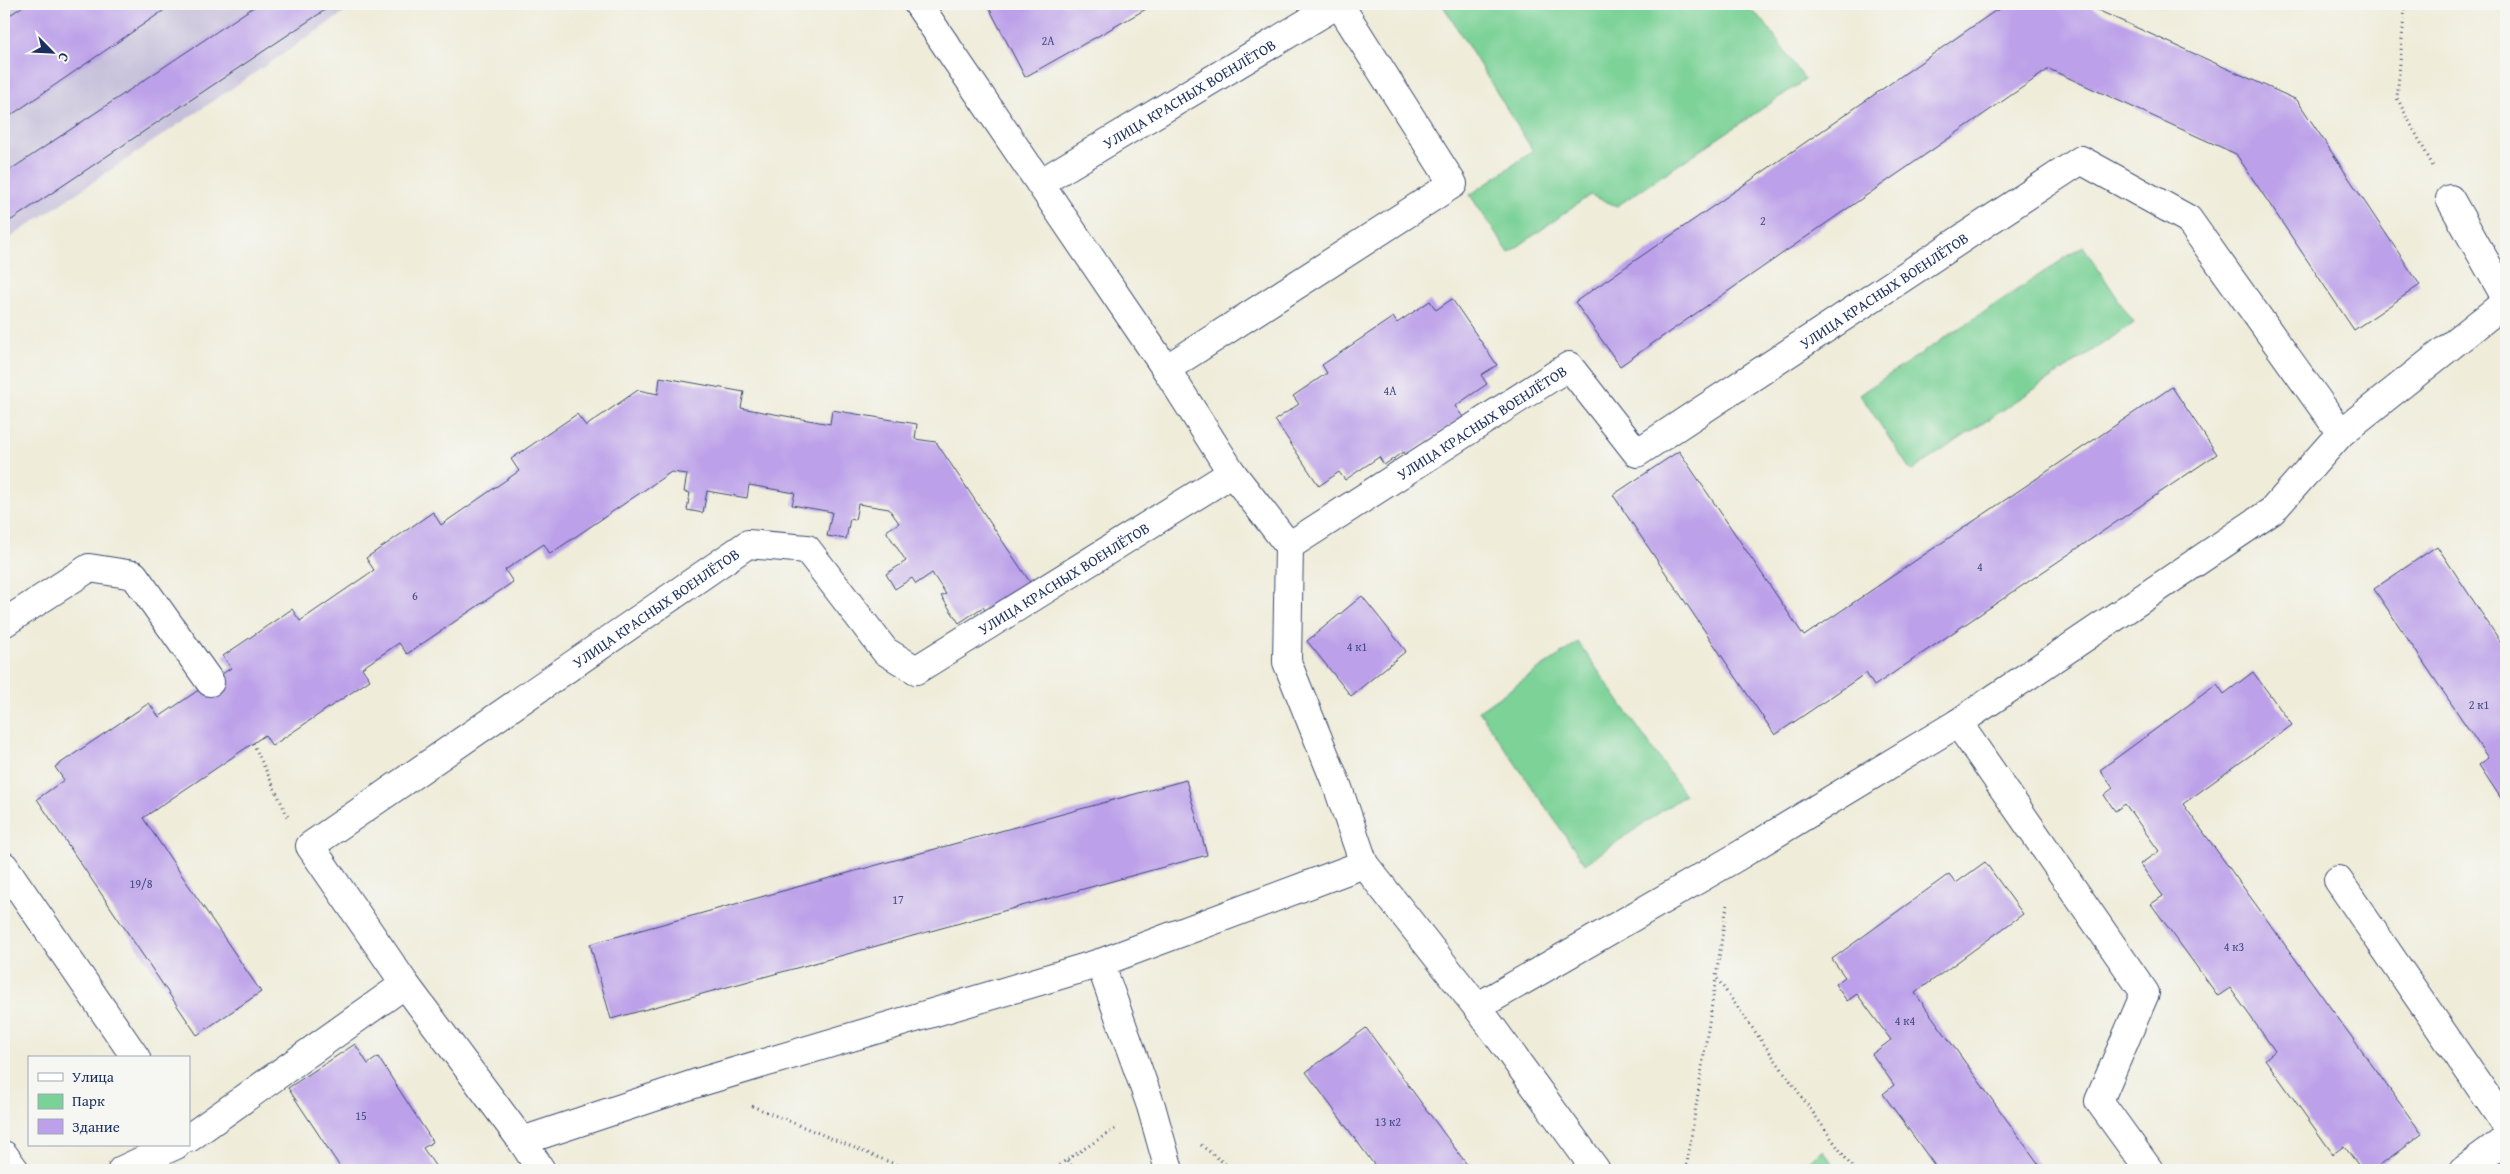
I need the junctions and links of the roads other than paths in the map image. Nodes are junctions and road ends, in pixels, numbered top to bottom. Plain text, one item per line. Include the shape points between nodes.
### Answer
1 (918, 4) edge
2 (1338, 4) edge
3 (1040, 183) junction
4 (2450, 199) road end
5 (2506, 298) edge
6 (2506, 302) edge
7 (1166, 369) junction
8 (2340, 433) junction
9 (1232, 473) junction
10 (1289, 546) junction
11 (4, 623) edge
12 (210, 682) dead end
13 (1958, 723) junction
14 (1364, 864) junction
15 (4, 866) edge
16 (2338, 880) dead end
17 (1100, 963) junction
18 (405, 984) junction
19 (1477, 1007) junction
20 (135, 1056) edge
21 (2506, 1125) edge
22 (190, 1137) edge
23 (2506, 1139) edge
24 (522, 1141) junction
25 (174, 1146) edge
26 (4, 1155) edge
27 (15, 1170) edge
28 (122, 1170) edge
29 (541, 1170) edge
30 (1169, 1170) edge
31 (1596, 1170) edge
32 (2149, 1170) edge
33 (2464, 1170) edge

1 - 3 street
2 - 3 street, УЛИЦА КРАСНЫХ ВОЕНЛЁТОВ
2 - 7 street, УЛИЦА КРАСНЫХ ВОЕНЛЁТОВ via 1452,184
3 - 7 street
4 - 5 street
6 - 8 street
7 - 9 street
8 - 10 street, УЛИЦА КРАСНЫХ ВОЕНЛЁТОВ via 2188,219 2081,160 1637,453 1569,366
8 - 13 street via 2272,511
9 - 10 street
9 - 18 street, УЛИЦА КРАСНЫХ ВОЕНЛЁТОВ via 916,670 885,651 807,549 748,544 310,846
10 - 14 street via 1287,662 1338,788
11 - 12 street via 90,568 134,575
13 - 19 street via 1735,858
13 - 32 street via 2145,993 2099,1101
14 - 17 street
14 - 19 street
15 - 20 street
16 - 21 street
17 - 24 street via 696,1083
17 - 30 street via 1151,1106
18 - 22 street
18 - 24 street
19 - 31 street
23 - 33 street
24 - 29 street
25 - 28 street
26 - 27 street

